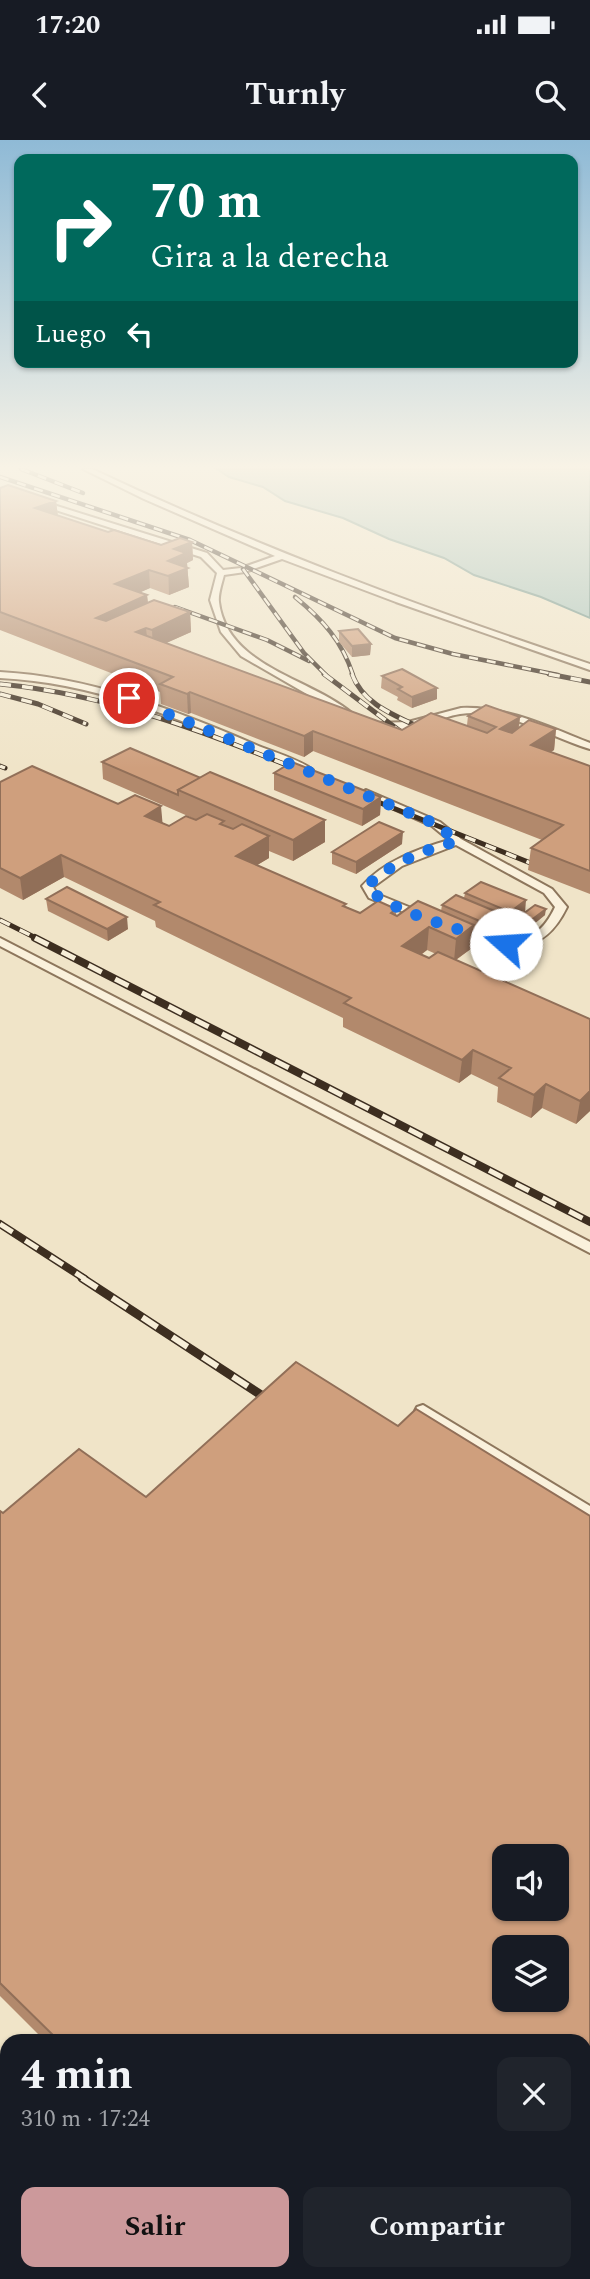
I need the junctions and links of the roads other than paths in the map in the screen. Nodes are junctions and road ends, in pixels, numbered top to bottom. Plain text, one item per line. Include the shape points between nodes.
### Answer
1 (217, 569) edge
2 (245, 569) edge
3 (319, 569) edge
4 (221, 573) junction
5 (590, 667) edge
6 (0, 675) edge
7 (590, 746) edge
8 (318, 774) edge
9 (355, 789) edge
10 (457, 841) junction
11 (0, 940) edge
12 (590, 1248) edge
13 (423, 1411) edge
14 (590, 1515) edge

1 - 4 lane
2 - 4 lane
3 - 5 lane via 443,619
4 - 7 lane via 214,600 225,632 244,654 360,721 385,727 413,725 463,711 486,712
6 - 8 lane via 57,680 129,698
9 - 10 lane via 436,824
10 - 10 lane via 416,853 381,872 367,886 373,895 400,909 506,944 535,938 550,928 561,907 548,891
11 - 12 lane
13 - 14 lane

